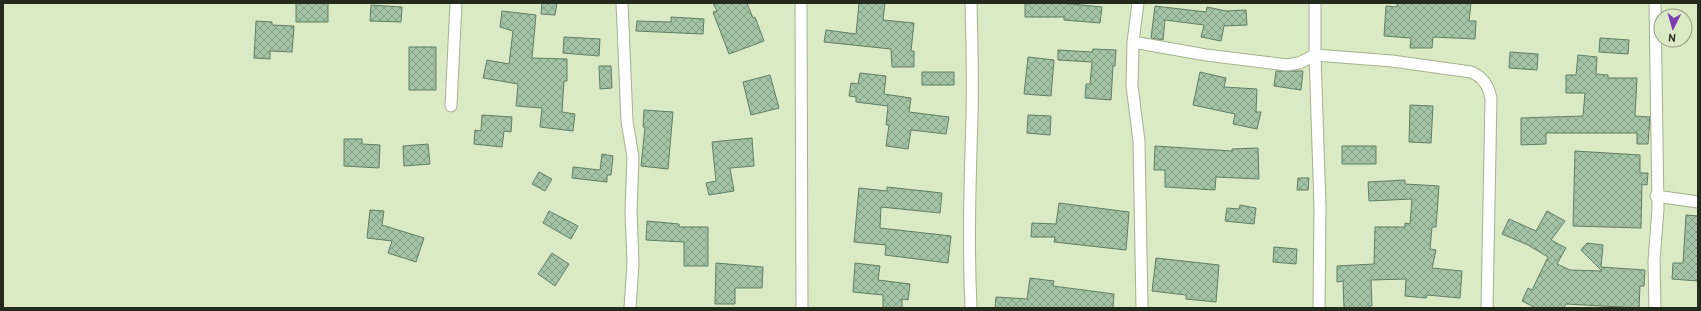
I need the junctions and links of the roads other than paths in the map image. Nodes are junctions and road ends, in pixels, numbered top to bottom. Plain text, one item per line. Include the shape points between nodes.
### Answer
1 (456, 3) edge
2 (622, 3) edge
3 (801, 3) edge
4 (971, 3) edge
5 (1138, 3) edge
6 (1315, 3) edge
7 (1656, 3) edge
8 (1133, 42) junction
9 (1315, 55) junction
10 (451, 106) dead end
11 (1656, 196) junction
12 (1698, 202) edge
13 (630, 308) edge
14 (802, 308) edge
15 (971, 308) edge
16 (1142, 308) edge
17 (1319, 308) edge
18 (1488, 308) edge
19 (1655, 308) edge

1 - 10 street
2 - 13 street via 627,121 633,157 633,263
3 - 14 street
4 - 15 street via 972,115 968,247
5 - 8 street
6 - 9 street
7 - 11 street
8 - 9 street via 1206,55 1287,65 1299,63
8 - 16 street via 1132,86 1139,141
9 - 17 street via 1320,207
9 - 18 street via 1392,61 1470,72 1484,81 1491,98
11 - 12 street
11 - 19 street via 1658,208 1654,261

